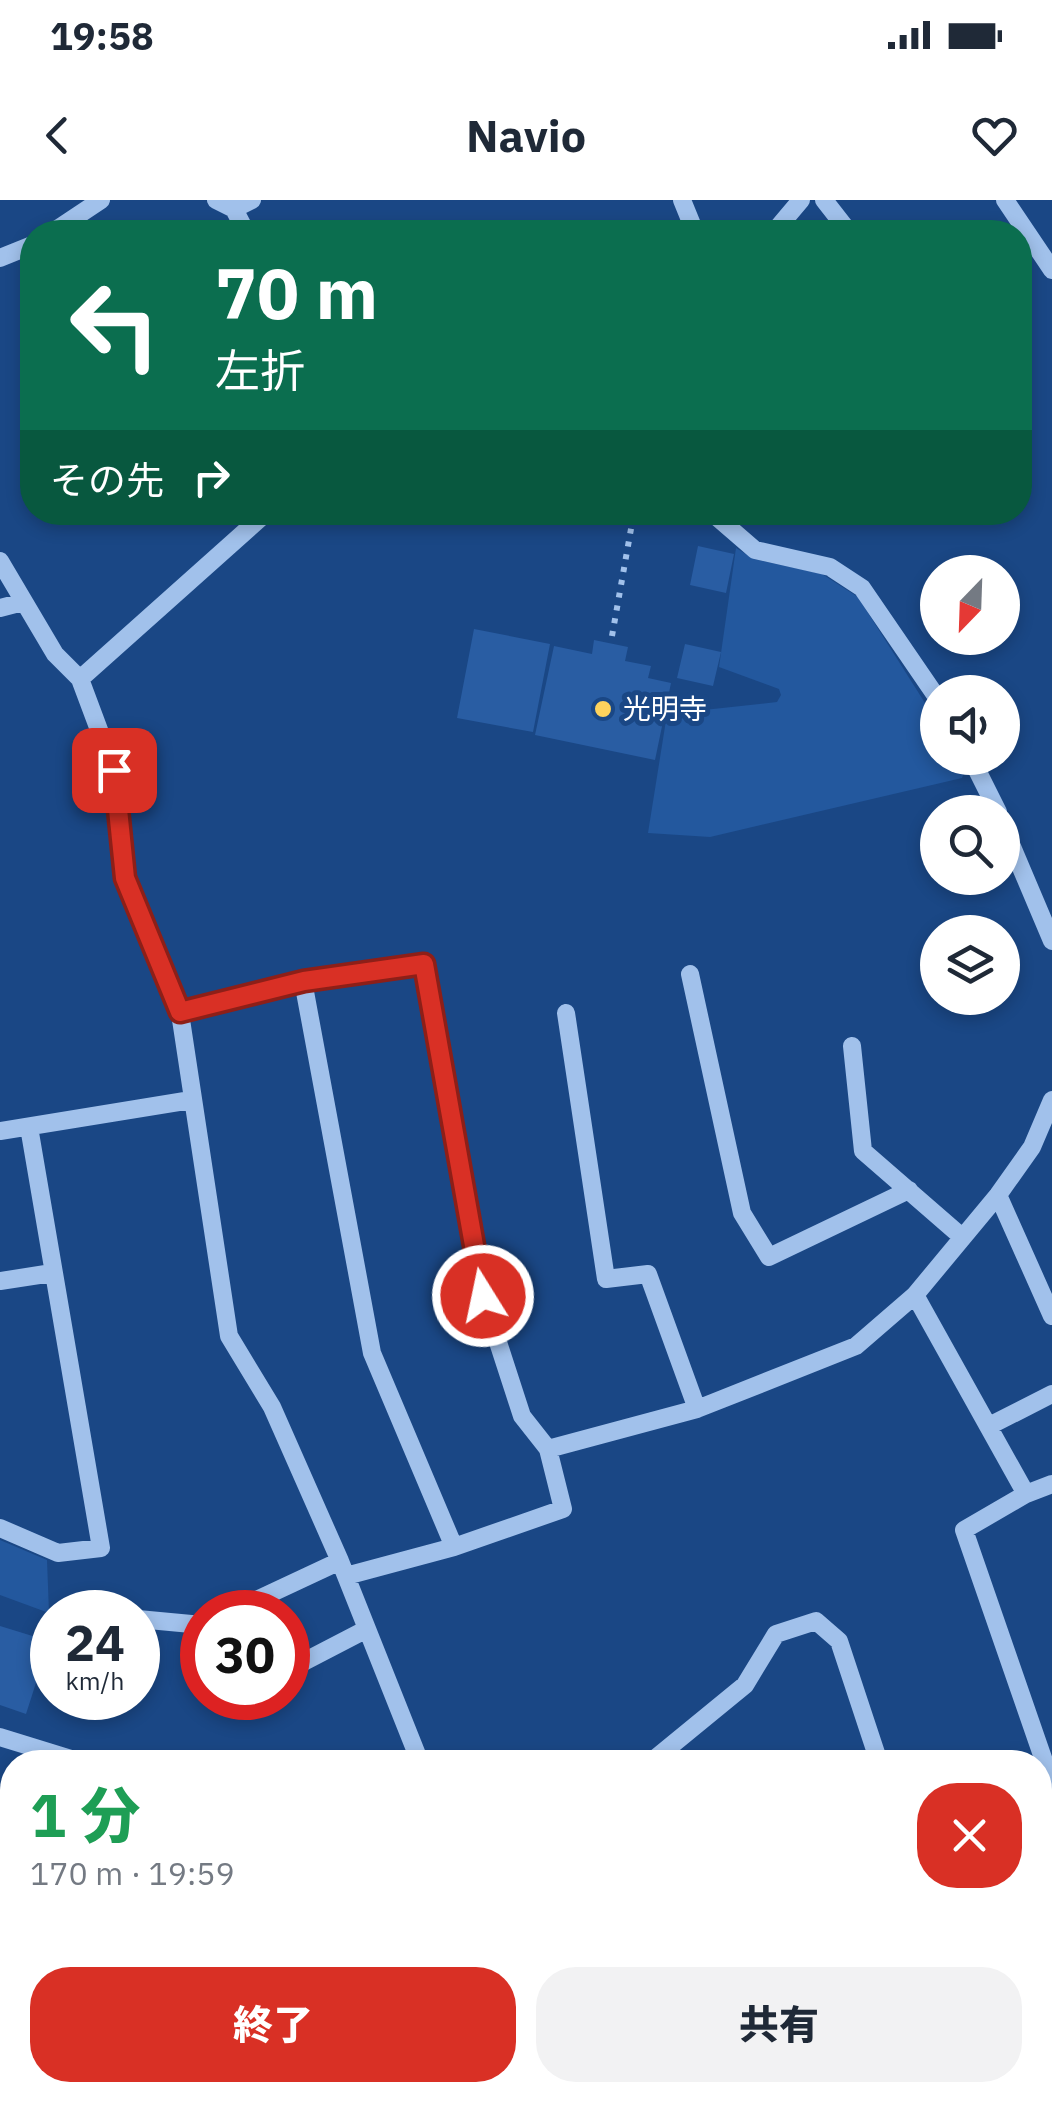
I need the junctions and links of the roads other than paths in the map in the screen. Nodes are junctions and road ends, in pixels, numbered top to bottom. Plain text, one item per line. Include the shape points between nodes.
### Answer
1 (101, 200) edge
2 (216, 200) edge
3 (252, 200) edge
4 (801, 200) edge
5 (824, 200) edge
6 (234, 209) junction
7 (72, 220) edge
8 (240, 220) edge
9 (784, 220) edge
10 (840, 220) edge
11 (1032, 240) edge
12 (1052, 270) edge
13 (252, 525) edge
14 (726, 525) edge
15 (0, 562) edge
16 (23, 602) junction
17 (0, 608) edge
18 (922, 675) edge
19 (80, 679) junction
20 (1020, 866) edge
21 (1052, 941) edge
22 (690, 974) dead end
23 (304, 981) junction
24 (180, 1012) junction
25 (566, 1013) dead end
26 (852, 1046) dead end
27 (191, 1100) junction
28 (1052, 1100) edge
29 (29, 1126) junction
30 (0, 1131) edge
31 (908, 1190) junction
32 (998, 1194) junction
33 (962, 1236) junction
34 (52, 1273) junction
35 (0, 1281) edge
36 (915, 1295) junction
37 (1052, 1316) edge
38 (1052, 1394) edge
39 (697, 1408) junction
40 (989, 1426) junction
41 (548, 1448) junction
42 (1052, 1484) edge
43 (1026, 1494) junction
44 (0, 1528) edge
45 (454, 1546) junction
46 (343, 1569) junction
47 (288, 1590) edge
48 (367, 1629) junction
49 (310, 1659) edge
50 (0, 1737) edge
51 (42, 1750) edge
52 (415, 1750) edge
53 (666, 1750) edge
54 (876, 1750) edge
55 (1040, 1750) edge

1 - 7 street
2 - 6 street
3 - 6 street
4 - 9 street
5 - 10 street
6 - 8 street
11 - 12 street
13 - 19 street
14 - 18 street via 755,550 830,567 862,588
15 - 16 street
16 - 17 street
16 - 19 street via 55,654
19 - 24 street via 114,770 125,878
20 - 21 street
22 - 31 street via 742,1212 770,1258
23 - 24 street
23 - 41 street via 424,964 483,1296 522,1416
23 - 45 street via 372,1353
24 - 27 street
25 - 39 street via 606,1278 648,1274
26 - 31 street via 863,1151
27 - 29 street
27 - 46 street via 229,1336 272,1407
28 - 32 street via 1032,1146
29 - 30 street
29 - 34 street
31 - 33 street
32 - 33 street
32 - 37 street
33 - 36 street
34 - 35 street
34 - 44 street via 100,1548 58,1553
36 - 39 street via 856,1346
36 - 40 street
38 - 40 street
39 - 41 street
40 - 43 street
41 - 45 street via 563,1510
42 - 43 street
43 - 55 street via 964,1530
45 - 46 street
46 - 47 street
46 - 48 street
48 - 49 street
48 - 52 street
50 - 51 street
53 - 54 street via 745,1684 776,1634 816,1620 839,1641

